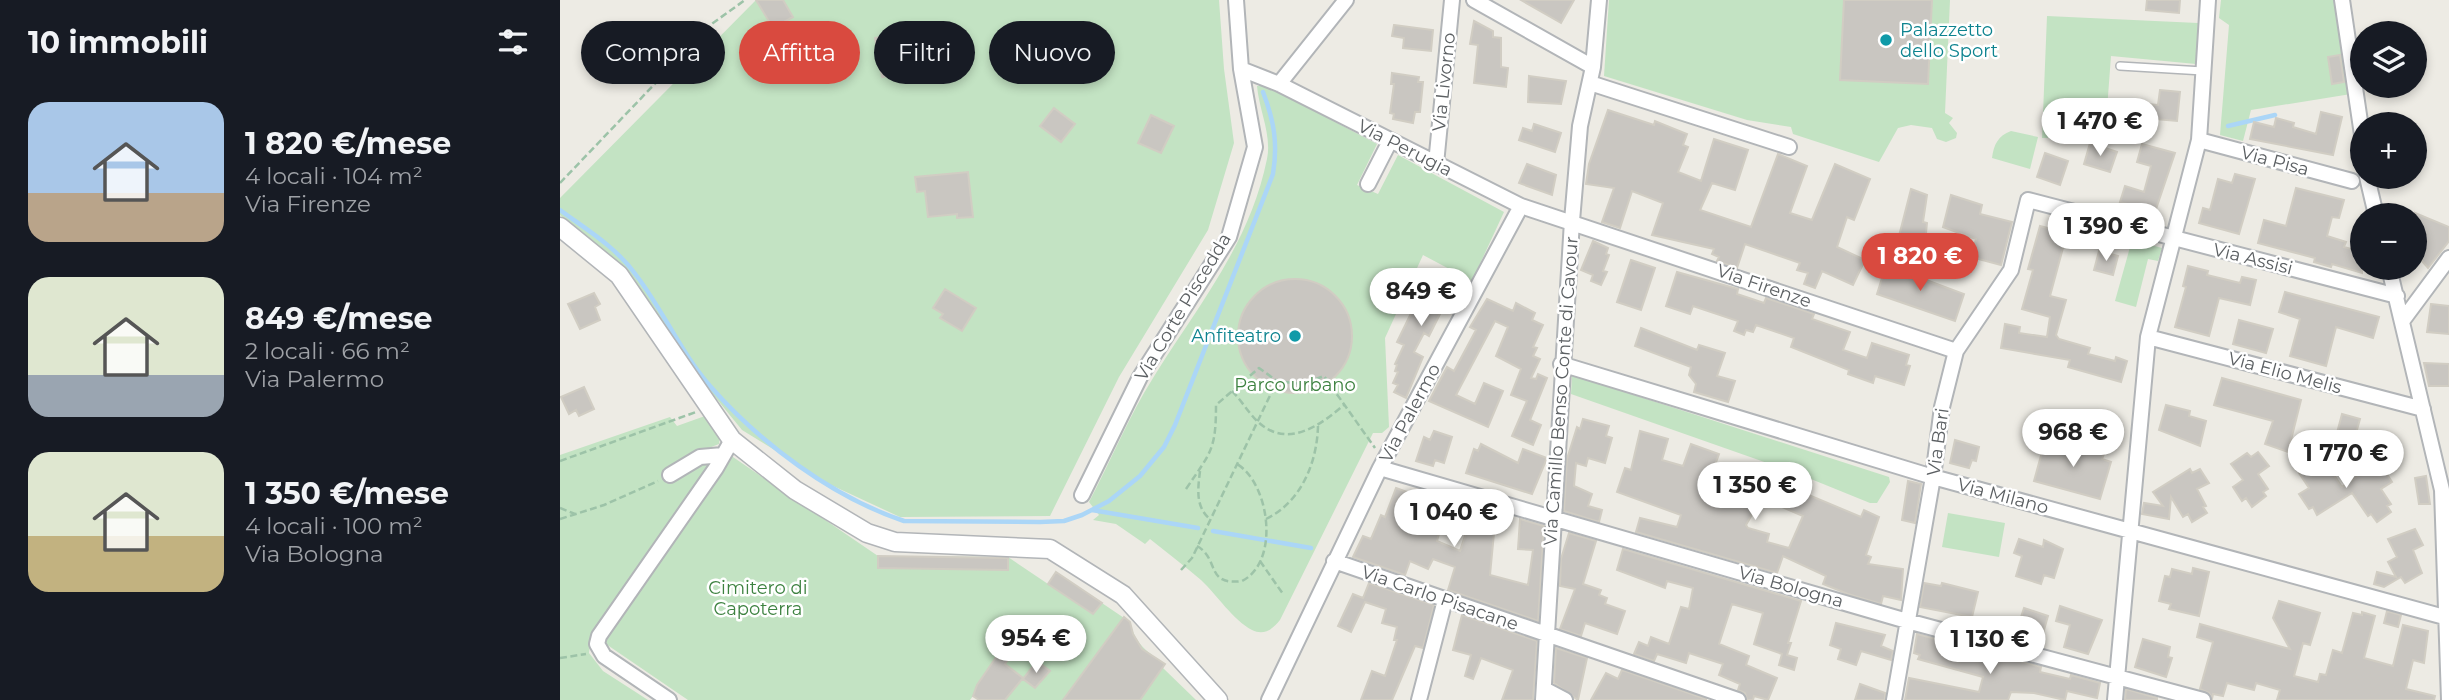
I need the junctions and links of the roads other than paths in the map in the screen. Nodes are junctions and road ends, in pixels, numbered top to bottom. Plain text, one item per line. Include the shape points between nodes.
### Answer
1 (1236, 0) edge
2 (1346, 0) edge
3 (1452, 0) edge
4 (1474, 0) edge
5 (1599, 0) edge
6 (2208, 0) edge
7 (2342, 0) edge
8 (1593, 66) junction
9 (2120, 66) dead end
10 (1241, 69) junction
11 (2204, 71) junction
12 (1590, 83) junction
13 (1279, 84) junction
14 (2359, 112) edge
15 (2199, 140) junction
16 (1390, 141) junction
17 (1789, 147) dead end
18 (1436, 164) junction
19 (2350, 180) edge
20 (1368, 184) dead end
21 (2028, 200) joint
22 (1521, 206) junction
23 (1572, 221) junction
24 (560, 227) edge
25 (2173, 239) junction
26 (2449, 258) edge
27 (2392, 280) edge
28 (2397, 296) junction
29 (2403, 320) junction
30 (2148, 337) junction
31 (1956, 351) junction
32 (1561, 364) junction
33 (2423, 409) junction
34 (727, 447) junction
35 (1380, 468) junction
36 (670, 475) road end
37 (1933, 477) junction
38 (1083, 495) dead end
39 (1554, 518) junction
40 (2132, 531) junction
41 (1335, 561) junction
42 (1445, 600) junction
43 (2448, 618) edge
44 (1907, 621) junction
45 (1545, 634) junction
46 (2118, 676) junction
47 (1544, 694) edge
48 (669, 700) edge
49 (1218, 700) edge
50 (1269, 700) edge
51 (1419, 700) edge
52 (1565, 700) edge
53 (1738, 700) edge
54 (1894, 700) edge
55 (2115, 700) edge
56 (2203, 700) edge
57 (2449, 700) edge

1 - 10 street, Via Corte Piscedda
2 - 13 street
3 - 18 street, Via Livorno
4 - 8 street
5 - 8 street, Via Camillo Benso Conte di Cavour
6 - 11 street
7 - 14 street
8 - 12 street, Via Camillo Benso Conte di Cavour
9 - 11 lane
10 - 13 street, Via Perugia
10 - 38 street, Via Corte Piscedda via 1255,147 1229,237 1140,377
11 - 15 street
12 - 17 street
12 - 23 street, Via Camillo Benso Conte di Cavour via 1580,126
13 - 16 street, Via Perugia
15 - 19 street, Via Pisa
15 - 25 street
16 - 18 street, Via Perugia
16 - 20 street
18 - 22 street, Via Perugia
21 - 25 street, Via Assisi
21 - 31 street, Via Bari via 2011,270
22 - 23 street, Via Perugia
22 - 35 street, Via Palermo
23 - 31 street, Via Firenze
23 - 32 street, Via Camillo Benso Conte di Cavour
24 - 34 street via 619,275 709,408
25 - 28 street, Via Assisi
25 - 30 street
26 - 29 street
27 - 28 street
28 - 29 street
29 - 33 street
30 - 33 street, Via Elio Melis
30 - 40 street
31 - 37 street, Via Bari via 1942,407
32 - 37 street, Via Milano
32 - 39 street, Via Camillo Benso Conte di Cavour
33 - 43 street via 2442,490
34 - 36 street
34 - 48 street via 597,644 600,652
34 - 49 street via 867,533 895,542 1050,549 1123,595
35 - 39 street, Via Bologna
35 - 41 street, Via Palermo
37 - 40 street, Via Milano
37 - 44 street, Via Bari
39 - 44 street, Via Bologna
39 - 45 street, Via Camillo Benso Conte di Cavour
40 - 43 street, Via Milano
40 - 46 street
41 - 42 street, Via Carlo Pisacane
41 - 50 street, Via Palermo
42 - 45 street, Via Carlo Pisacane
42 - 51 street
43 - 57 street
44 - 46 street, Via Bologna
44 - 54 street, Via Bari
45 - 47 street, Via Camillo Benso Conte di Cavour
45 - 53 street, Via Carlo Pisacane
46 - 55 street
46 - 56 street, Via Bologna
47 - 52 street

